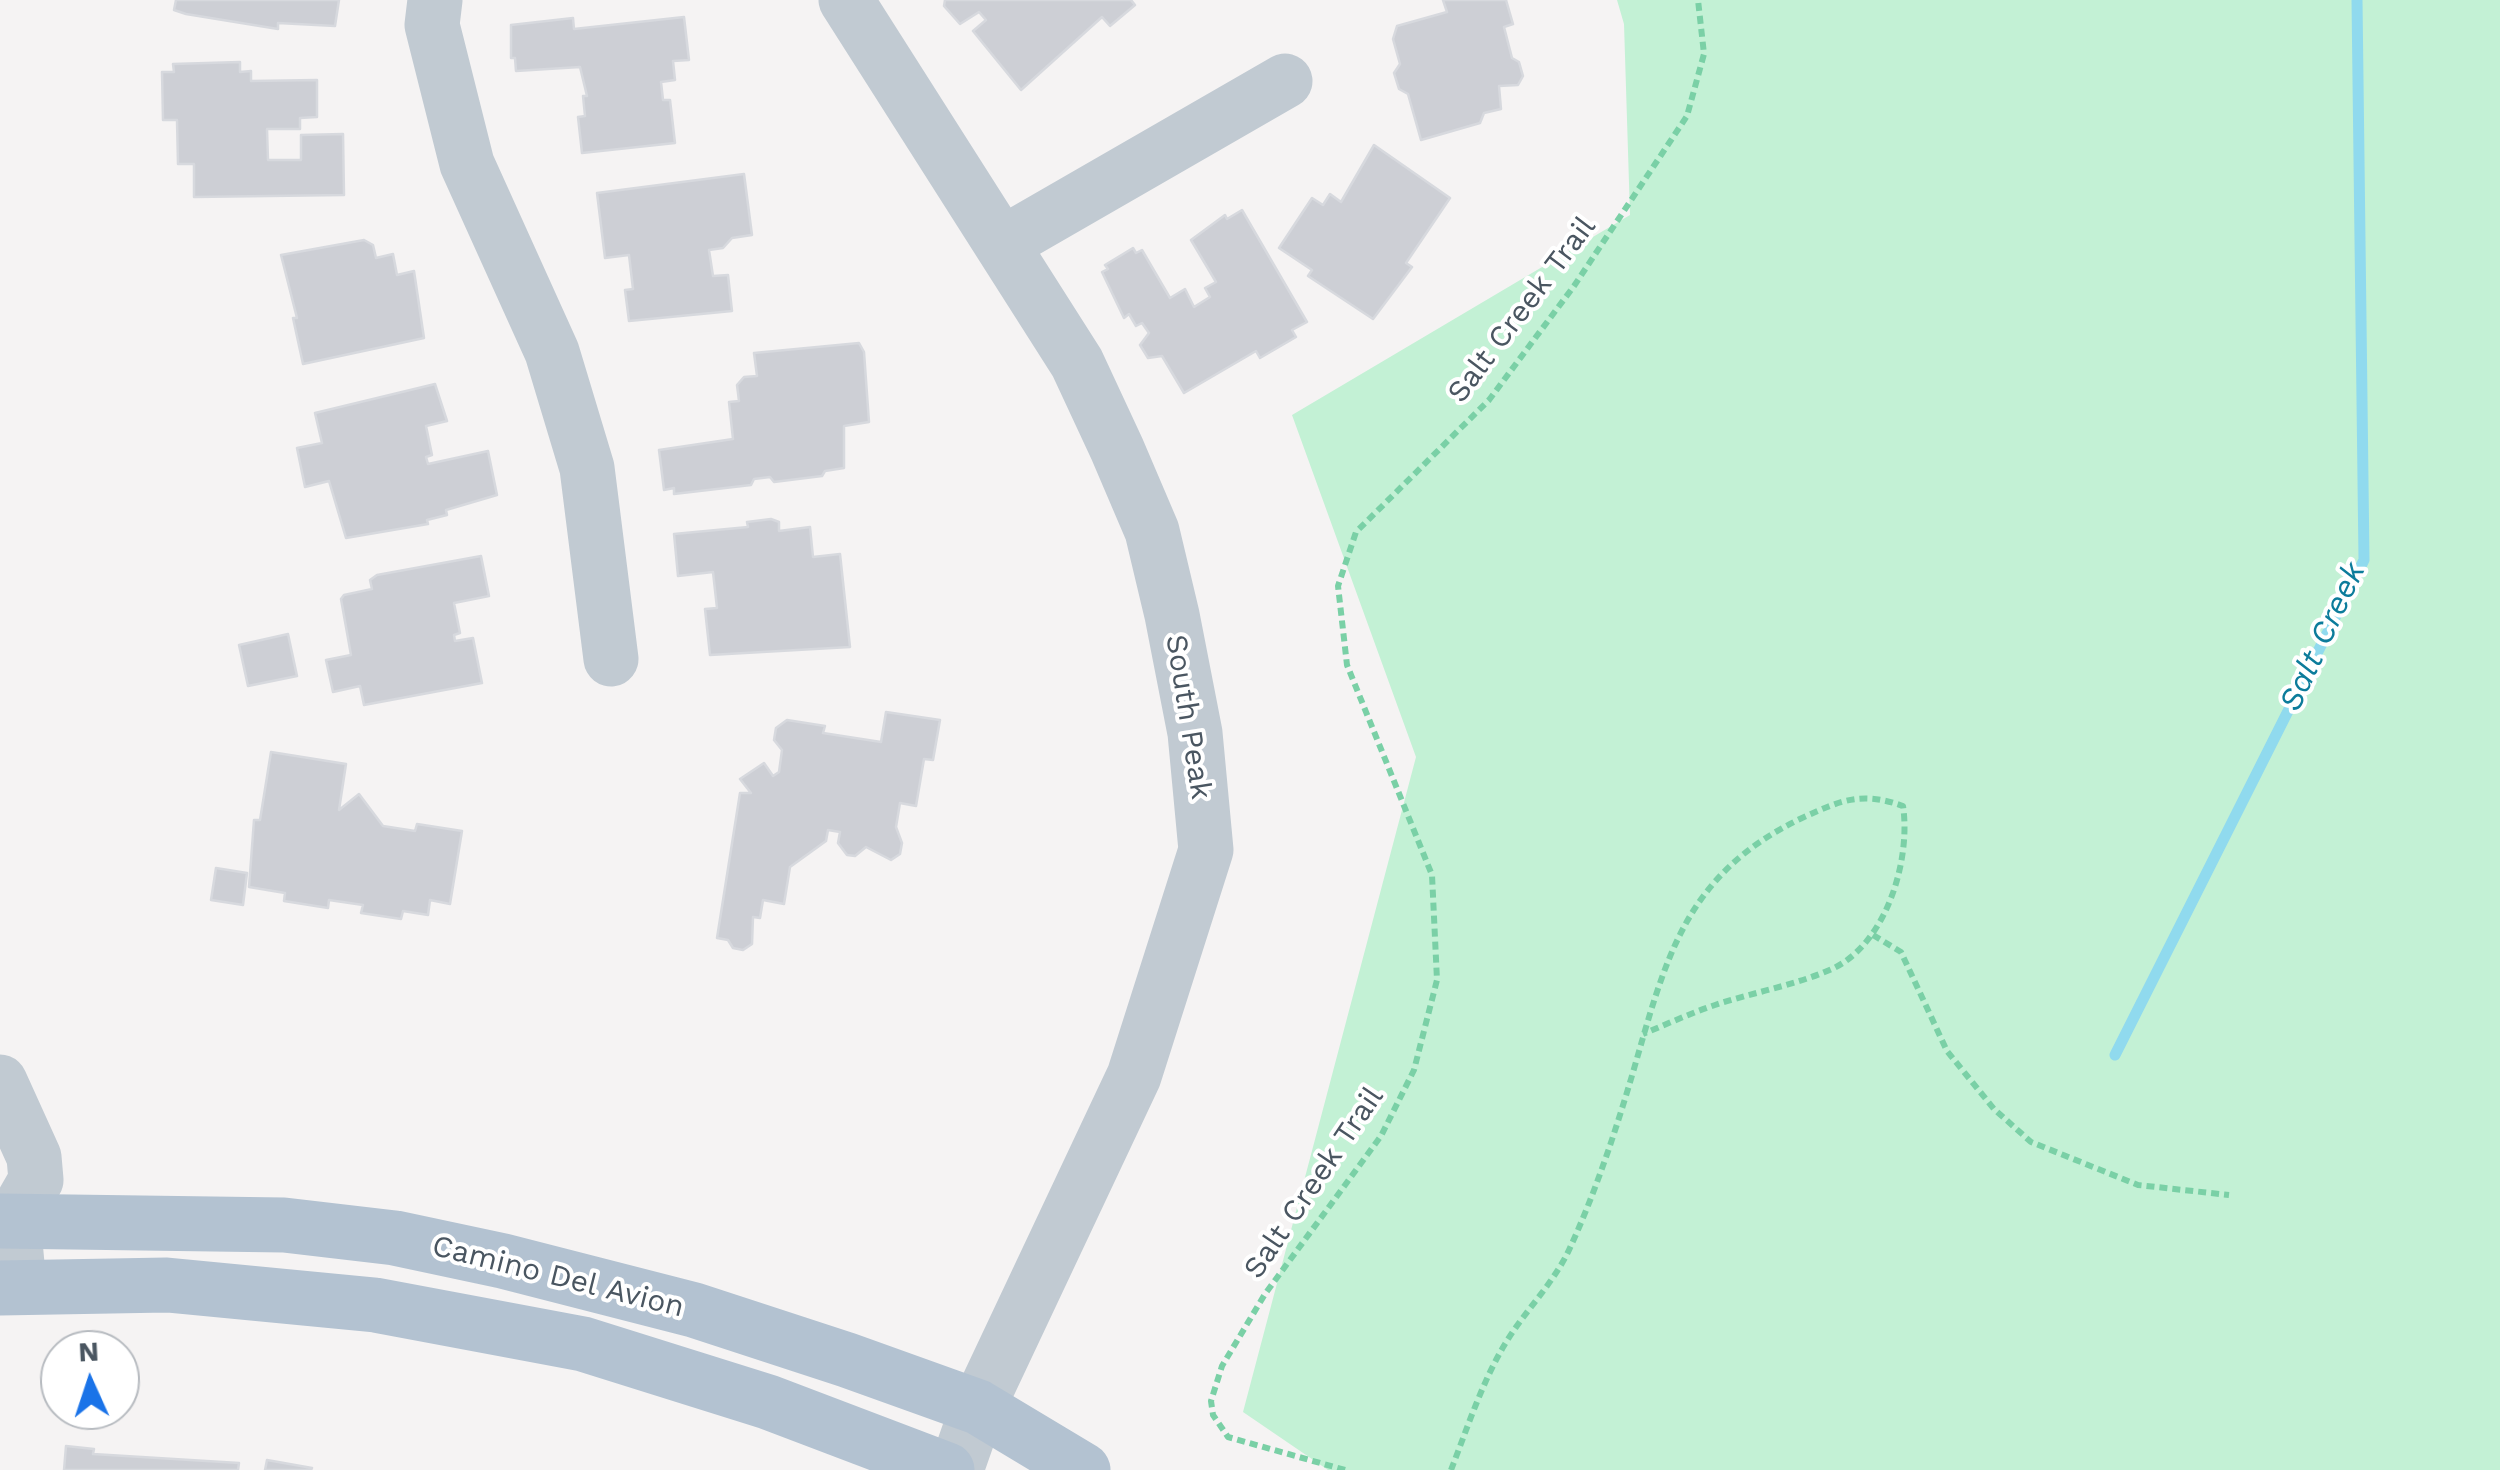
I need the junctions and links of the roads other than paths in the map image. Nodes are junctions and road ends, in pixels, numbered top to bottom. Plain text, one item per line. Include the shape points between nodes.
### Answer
1 (435, 0) edge
2 (846, 0) edge
3 (1285, 81) dead end
4 (1002, 244) junction
5 (611, 659) dead end
6 (0, 1082) edge
7 (4, 1215) edge
8 (10, 1287) edge
9 (978, 1407) junction
10 (947, 1470) edge
11 (956, 1470) edge
12 (1083, 1470) edge

1 - 5 street via 432,24 467,164 552,352 587,468
2 - 4 street, South Peak
3 - 4 street
4 - 9 street, South Peak via 1077,364 1152,531 1194,732 1206,850 1134,1076
6 - 7 street via 34,1157 36,1180
7 - 8 street
7 - 9 main road, Camino Del Avion via 284,1226 395,1238 694,1310
8 - 10 main road, Camino Del Avion via 167,1286 375,1305 583,1344 768,1402
9 - 11 street, South Peak
9 - 12 main road, Camino Del Avion

